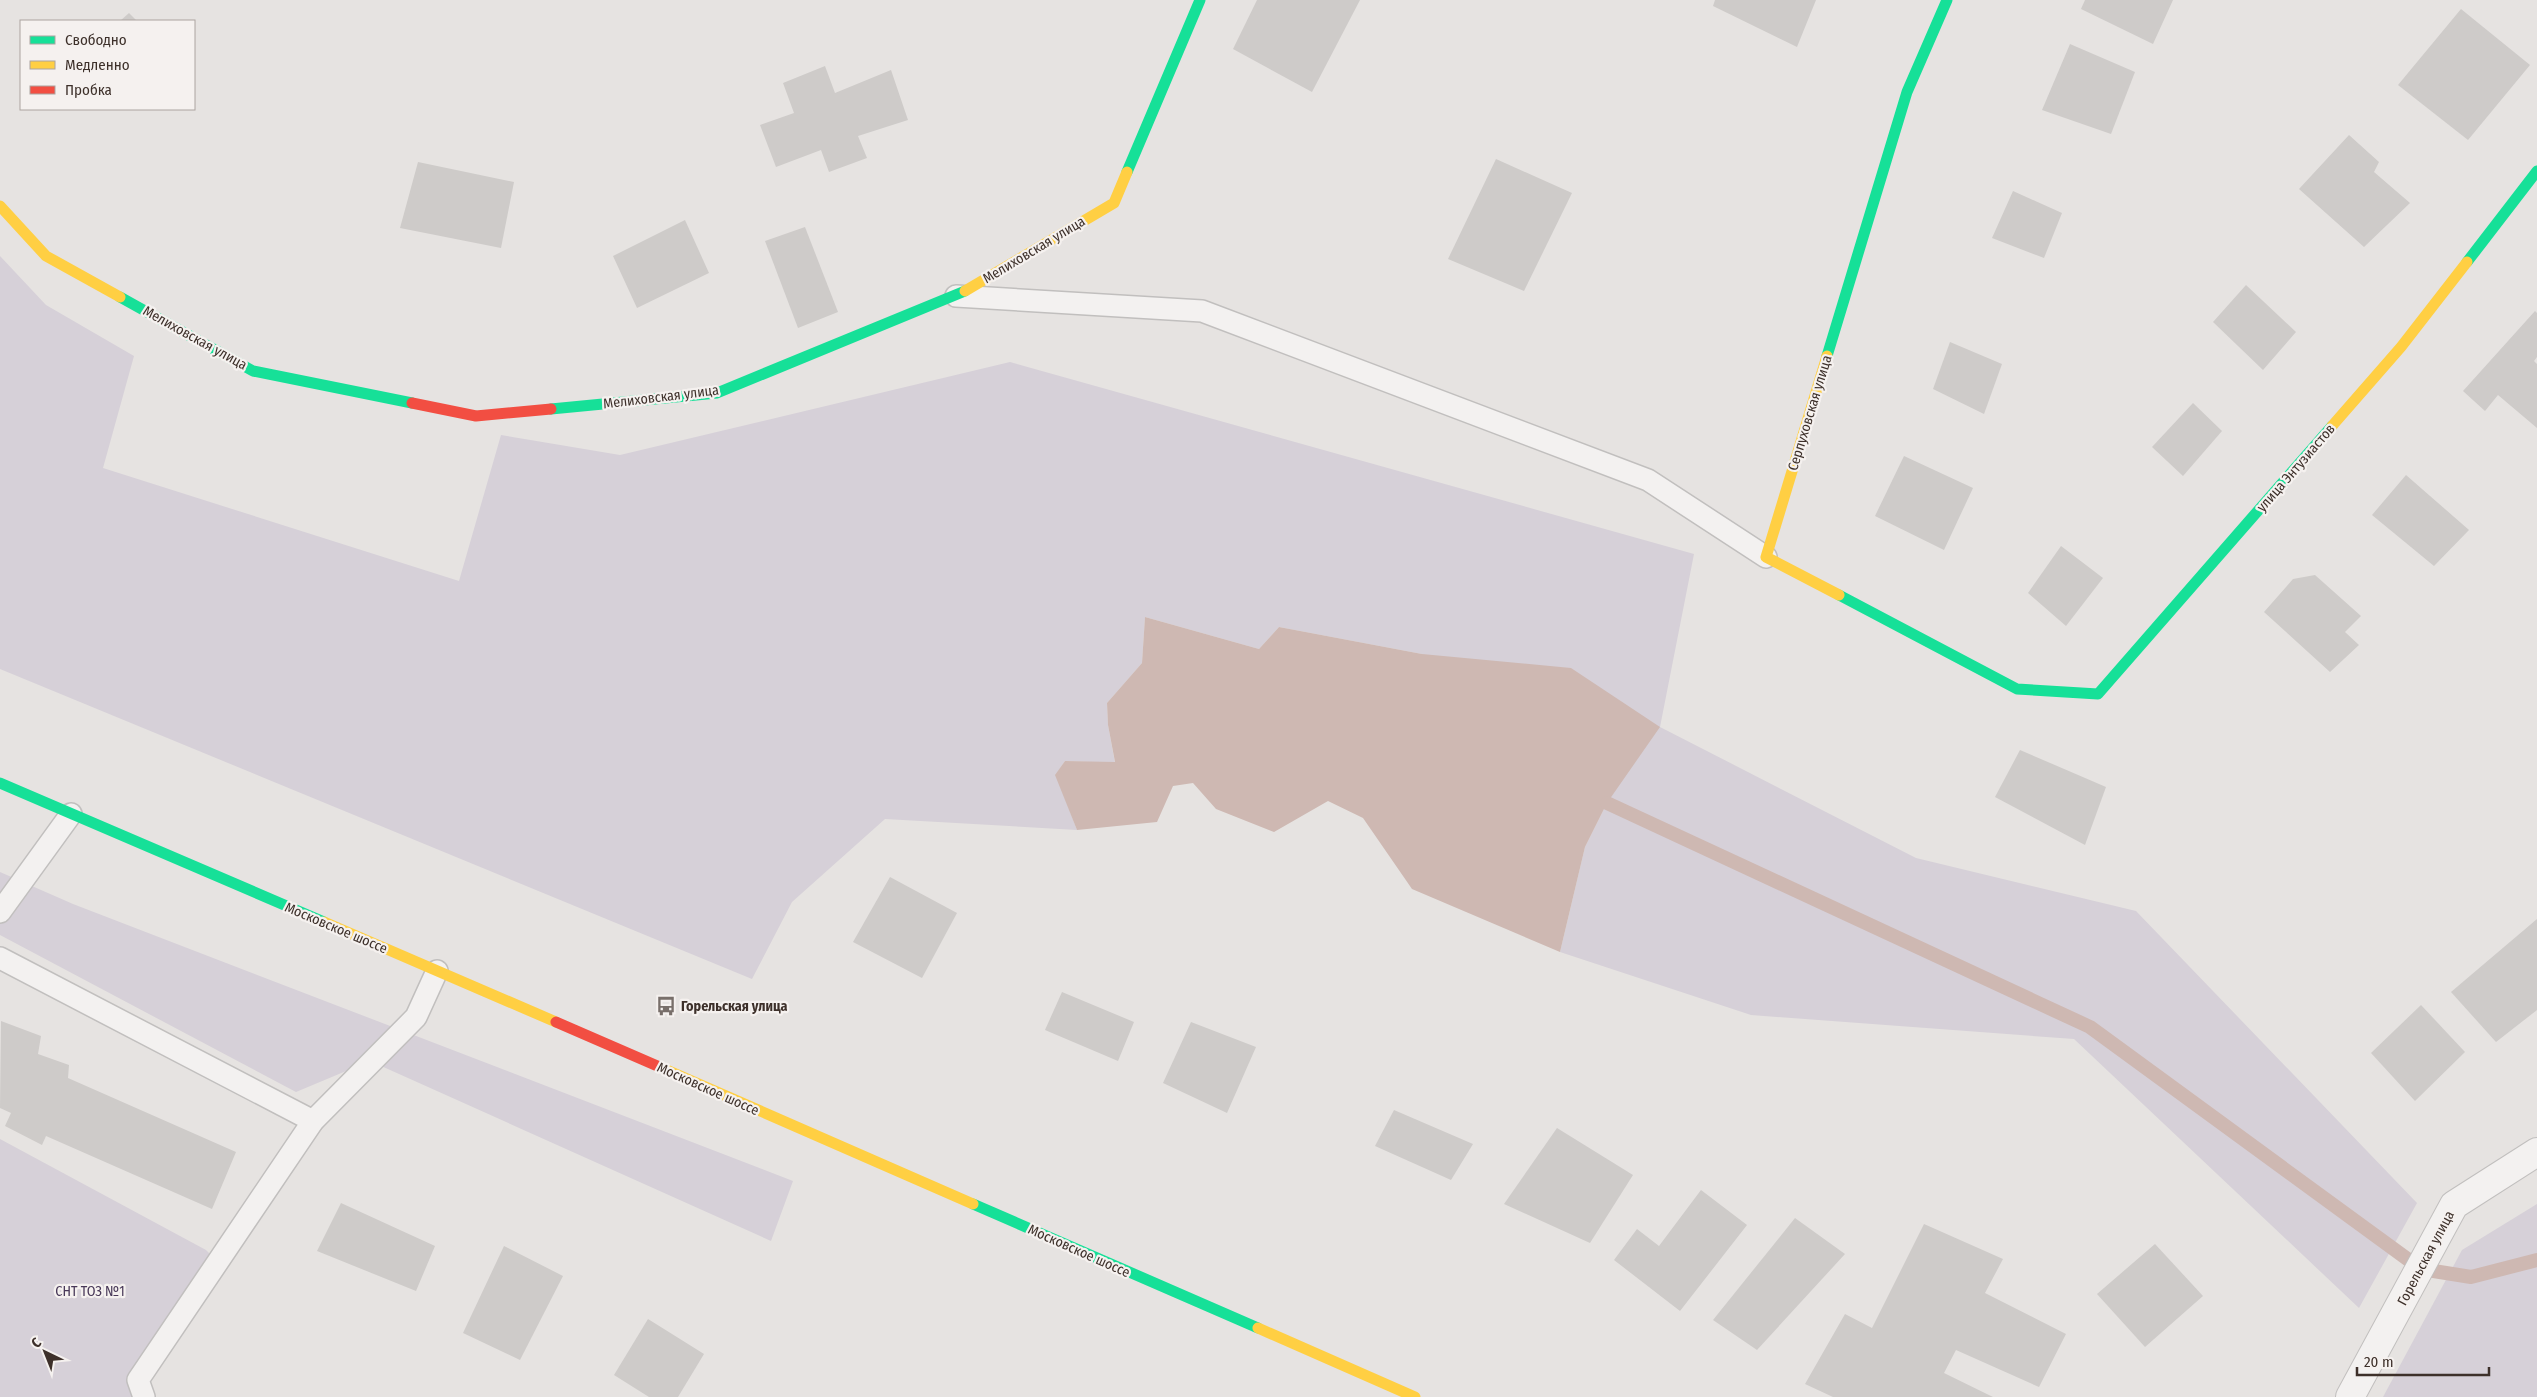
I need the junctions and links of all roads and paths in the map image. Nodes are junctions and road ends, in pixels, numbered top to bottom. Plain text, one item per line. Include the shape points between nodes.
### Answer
1 (1200, 0) edge
2 (1947, 0) edge
3 (2537, 171) edge
4 (0, 206) edge
5 (956, 296) junction
6 (1766, 557) junction
7 (0, 783) edge
8 (71, 814) junction
9 (0, 912) edge
10 (0, 958) edge
11 (437, 971) junction
12 (313, 1121) junction
13 (2537, 1152) edge
14 (144, 1397) edge
15 (1415, 1397) edge
16 (2350, 1397) edge

1 - 5 street, Мелиховская улица via 1114,202
2 - 6 street, Серпуховская улица via 1907,92
3 - 6 street, улица Энтузиастов via 2401,347 2098,694 2017,689
4 - 5 street, Мелиховская улица via 46,256 253,371 476,416 717,393
5 - 6 lane via 1202,311 1648,480
7 - 8 street, Московское шоссе
8 - 9 lane
8 - 11 street, Московское шоссе
10 - 12 lane
11 - 12 lane via 416,1017
11 - 15 street, Московское шоссе
12 - 14 lane via 138,1380
13 - 16 street, Горельская улица via 2454,1205

